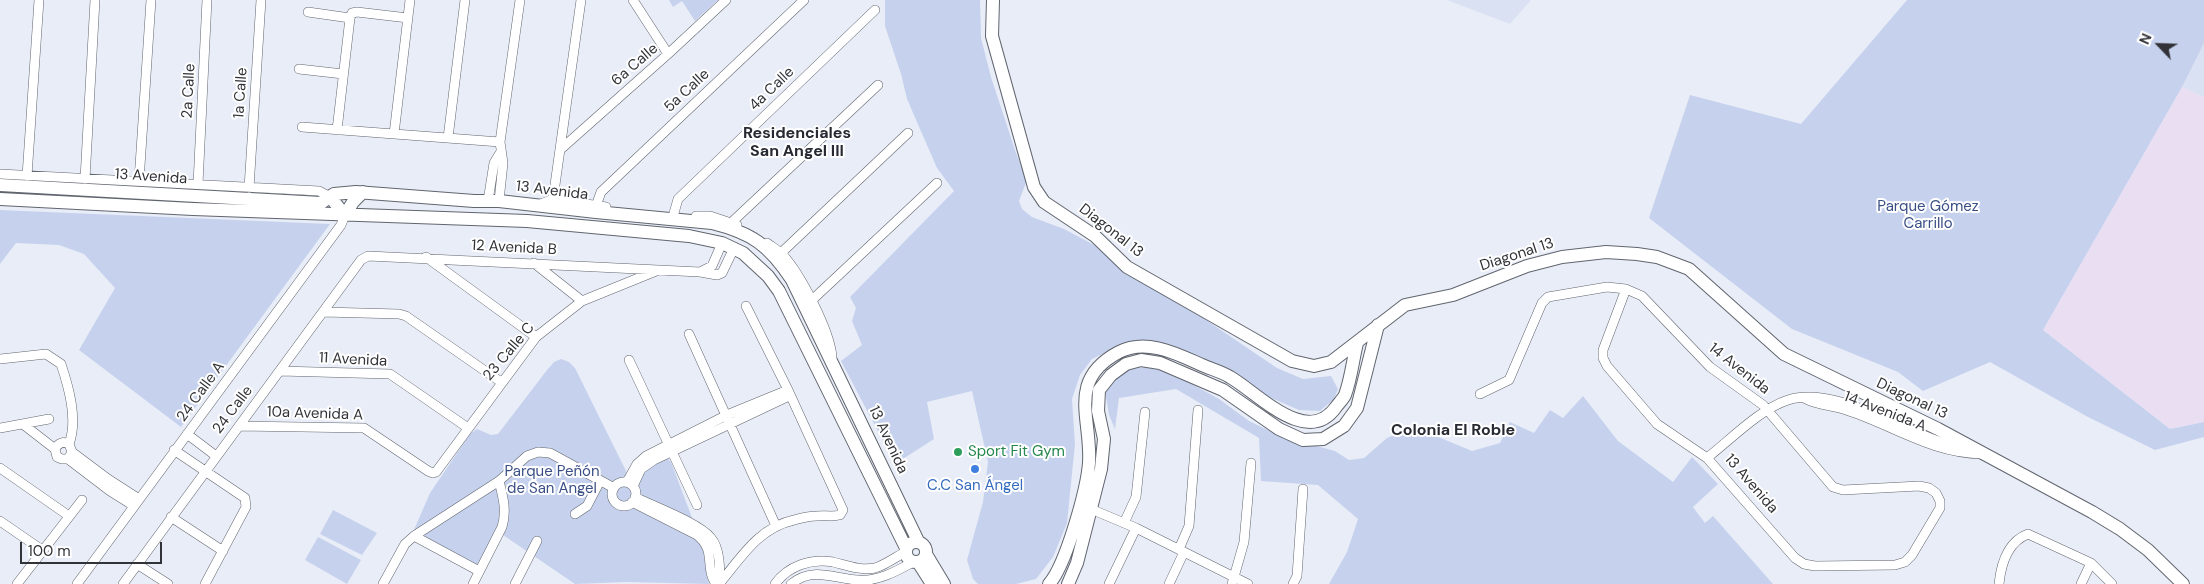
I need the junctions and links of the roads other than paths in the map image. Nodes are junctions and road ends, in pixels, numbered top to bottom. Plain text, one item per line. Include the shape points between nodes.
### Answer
1 (39, 0) edge
2 (95, 0) edge
3 (152, 0) edge
4 (208, 0) edge
5 (261, 0) edge
6 (410, 0) edge
7 (465, 0) edge
8 (520, 0) edge
9 (581, 0) edge
10 (634, 0) edge
11 (726, 0) edge
12 (804, 0) edge
13 (993, 0) edge
14 (875, 10) dead end
15 (308, 12) dead end
16 (350, 18) junction
17 (408, 18) junction
18 (668, 54) junction
19 (299, 69) dead end
20 (343, 74) junction
21 (878, 85) dead end
22 (302, 127) dead end
23 (337, 130) junction
24 (908, 133) dead end
25 (394, 134) junction
26 (448, 138) junction
27 (500, 142) junction
28 (561, 149) junction
29 (0, 174) edge
30 (27, 176) junction
31 (85, 179) junction
32 (139, 182) junction
33 (936, 183) dead end
34 (198, 184) junction
35 (0, 185) edge
36 (249, 188) junction
37 (363, 192) junction
38 (330, 197) junction
39 (0, 199) edge
40 (553, 199) junction
41 (474, 201) junction
42 (493, 201) junction
43 (534, 205) junction
44 (596, 209) junction
45 (674, 213) junction
46 (345, 215) junction
47 (473, 219) junction
48 (527, 221) junction
49 (732, 222) junction
50 (593, 227) junction
51 (728, 245) junction
52 (781, 253) junction
53 (368, 256) joint
54 (426, 257) junction
55 (533, 263) junction
56 (658, 271) junction
57 (1626, 289) junction
58 (582, 301) junction
59 (811, 301) junction
60 (746, 306) dead end
61 (323, 312) junction
62 (1378, 325) junction
63 (689, 334) dead end
64 (536, 337) junction
65 (1357, 343) junction
66 (0, 359) edge
67 (628, 360) dead end
68 (832, 360) junction
69 (280, 371) junction
70 (501, 382) junction
71 (789, 393) junction
72 (1480, 394) dead end
73 (1198, 410) dead end
74 (1768, 410) junction
75 (1145, 412) dead end
76 (49, 419) dead end
77 (728, 419) junction
78 (24, 425) junction
79 (239, 426) junction
80 (0, 428) edge
81 (468, 428) junction
82 (187, 434) junction
83 (671, 448) junction
84 (55, 449) junction
85 (174, 450) junction
86 (70, 451) junction
87 (1978, 451) junction
88 (216, 456) junction
89 (1707, 458) junction
90 (1251, 463) dead end
91 (0, 468) edge
92 (204, 472) junction
93 (436, 472) joint
94 (499, 481) junction
95 (600, 481) junction
96 (630, 484) junction
97 (614, 488) junction
98 (1303, 489) dead end
99 (82, 500) dead end
100 (634, 500) junction
101 (137, 502) junction
102 (697, 505) dead end
103 (1086, 507) junction
104 (575, 514) dead end
105 (69, 516) junction
106 (171, 517) junction
107 (0, 521) edge
108 (1124, 523) junction
109 (776, 526) junction
110 (1136, 528) junction
111 (1079, 532) junction
112 (414, 536) junction
113 (536, 541) dead end
114 (42, 550) junction
115 (223, 551) junction
116 (1181, 551) junction
117 (914, 555) junction
118 (2090, 563) junction
119 (137, 564) junction
120 (1901, 564) joint
121 (479, 572) junction
122 (1233, 581) edge
123 (18, 584) edge
124 (77, 584) edge
125 (123, 584) edge
126 (168, 584) edge
127 (205, 584) edge
128 (383, 584) edge
129 (473, 584) edge
130 (515, 584) edge
131 (718, 584) edge
132 (775, 584) edge
133 (791, 584) edge
134 (932, 584) edge
135 (944, 584) edge
136 (1048, 584) edge
137 (1068, 584) edge
138 (1109, 584) edge
139 (1169, 584) edge
140 (1248, 584) edge
141 (1294, 584) edge
142 (1999, 584) edge
143 (2081, 584) edge
144 (2112, 584) edge
145 (2182, 584) edge

1 - 30 street
2 - 31 street
3 - 32 street
4 - 34 street, 2a Calle
5 - 36 street, 1a Calle
6 - 17 street
7 - 26 street
8 - 27 street
9 - 28 street
10 - 18 street
11 - 18 street, 6a Calle
12 - 44 street, 5a Calle via 601,192
13 - 65 street, Diagonal 13 via 992,36 1034,187 1044,202 1095,236 1127,267 1292,361 1314,366 1331,362
14 - 45 street, 4a Calle via 678,199
15 - 16 street
16 - 17 street via 357,12
16 - 20 street
17 - 25 street
18 - 28 street, 6a Calle
19 - 20 street
20 - 23 street
21 - 49 street
22 - 23 street
23 - 25 street
24 - 52 street
25 - 26 street
26 - 27 street
27 - 42 street via 502,163
28 - 40 street
29 - 30 street
30 - 31 street
31 - 32 street
32 - 34 street
33 - 59 street
34 - 36 street
35 - 38 street, 13 Avenida via 321,203
36 - 38 street via 318,191
37 - 38 street, 13 Avenida via 340,192
37 - 41 street, 13 Avenida
37 - 46 street
38 - 46 street
39 - 46 street, 13 Avenida
40 - 43 street
40 - 44 street
41 - 42 street, 13 Avenida
41 - 47 street
42 - 43 street, 13 Avenida
43 - 44 street, 13 Avenida
43 - 48 street via 525,214
44 - 45 street
44 - 50 street
44 - 68 street, 13 Avenida via 712,223 747,235 776,257 792,280
45 - 49 street via 710,216
46 - 47 street, 13 Avenida
46 - 82 street, 24 Calle A via 341,225
47 - 48 street, 13 Avenida
48 - 50 street, 13 Avenida
49 - 52 street
50 - 51 street, 13 Avenida via 689,236
51 - 56 street, 12 Avenida B via 712,266 700,272
51 - 117 street, 13 Avenida via 754,262 779,291
52 - 59 street
53 - 54 street, 12 Avenida B
53 - 61 street, 24 Calle
54 - 55 street, 12 Avenida B
54 - 64 street
55 - 56 street, 12 Avenida B
55 - 58 street
56 - 58 street, 23 Calle C
57 - 72 street, 14 Avenida via 1606,287 1548,297 1509,380
57 - 74 street, 14 Avenida via 1650,301 1710,367
57 - 89 street, 13 Avenida via 1603,350 1604,360 1656,424
58 - 64 street, 23 Calle C
59 - 68 street via 831,343
60 - 71 street
61 - 69 street, 24 Calle
61 - 70 street via 406,316
62 - 65 street, Diagonal 13
62 - 87 street, Diagonal 13 via 1404,305 1453,295 1527,266 1562,257 1606,252 1657,257 1689,269 1784,354
62 - 103 street via 1357,408 1344,426 1323,439 1303,440 1279,430 1223,390 1160,363 1141,360 1126,364 1099,390 1098,411 1104,439 1101,469
63 - 77 street
64 - 70 street, 23 Calle C
65 - 103 street via 1344,395 1331,414 1320,422 1306,422 1282,414 1229,376 1164,349 1140,346 1120,352 1101,365 1088,384 1084,411 1089,463
66 - 86 street via 46,354 61,364 72,408
67 - 83 street
68 - 117 street, 13 Avenida via 918,541 925,547
69 - 79 street, 24 Calle
69 - 81 street, 11 Avenida via 390,374
70 - 81 street, 23 Calle C
71 - 77 street
71 - 109 street via 844,510 840,515 818,515
73 - 116 street via 1189,526
74 - 87 street, 14 Avenida A via 1791,400 1806,398 1817,404 1842,408 1943,449 1967,454
74 - 89 street, 14 Avenida A
74 - 120 street, 14 Avenida via 1837,489 1919,486 1933,490 1940,501 1939,513 1912,555
75 - 108 street via 1136,497
76 - 78 street
77 - 83 street
77 - 109 street
78 - 80 street
78 - 84 street
79 - 88 street, 24 Calle
79 - 93 street, 10a Avenida A via 364,428 428,471
81 - 93 street, 23 Calle C
82 - 85 street, 24 Calle A
82 - 88 street
83 - 96 street via 641,469
83 - 102 street
84 - 86 street via 60,443
84 - 86 street via 57,457
85 - 92 street
85 - 101 street, 24 Calle A
86 - 101 street
87 - 145 street, Diagonal 13 via 2120,529 2148,550
88 - 92 street, 24 Calle
89 - 120 street, 13 Avenida via 1801,563 1815,566
90 - 122 street via 1244,542
91 - 105 street
92 - 106 street, 24 Calle
92 - 115 street via 247,502
94 - 95 street via 519,462 538,452 550,453
94 - 112 street
94 - 121 street via 505,518
95 - 97 street
95 - 104 street via 587,506
96 - 97 street via 622,482
96 - 100 street
97 - 100 street via 614,501 620,505 626,506
98 - 141 street
99 - 105 street
100 - 131 street via 704,531 713,540 720,576
101 - 124 street, 24 Calle A
103 - 108 street
103 - 111 street
105 - 114 street
106 - 115 street
106 - 119 street, 24 Calle
107 - 114 street
108 - 110 street
109 - 131 street via 748,547
110 - 116 street
110 - 138 street
111 - 136 street
111 - 137 street via 1077,563
112 - 121 street
112 - 128 street via 405,544
113 - 130 street
114 - 123 street
115 - 127 street
116 - 122 street
116 - 139 street
117 - 132 street via 874,568 859,569 824,561 808,562 784,573
117 - 133 street via 876,579 858,580 818,574
117 - 134 street, 13 Avenida
117 - 135 street, 13 Avenida
118 - 142 street via 2028,534 2011,545 2000,570
118 - 143 street
118 - 144 street
119 - 125 street, 24 Calle
119 - 126 street
121 - 129 street
122 - 140 street

